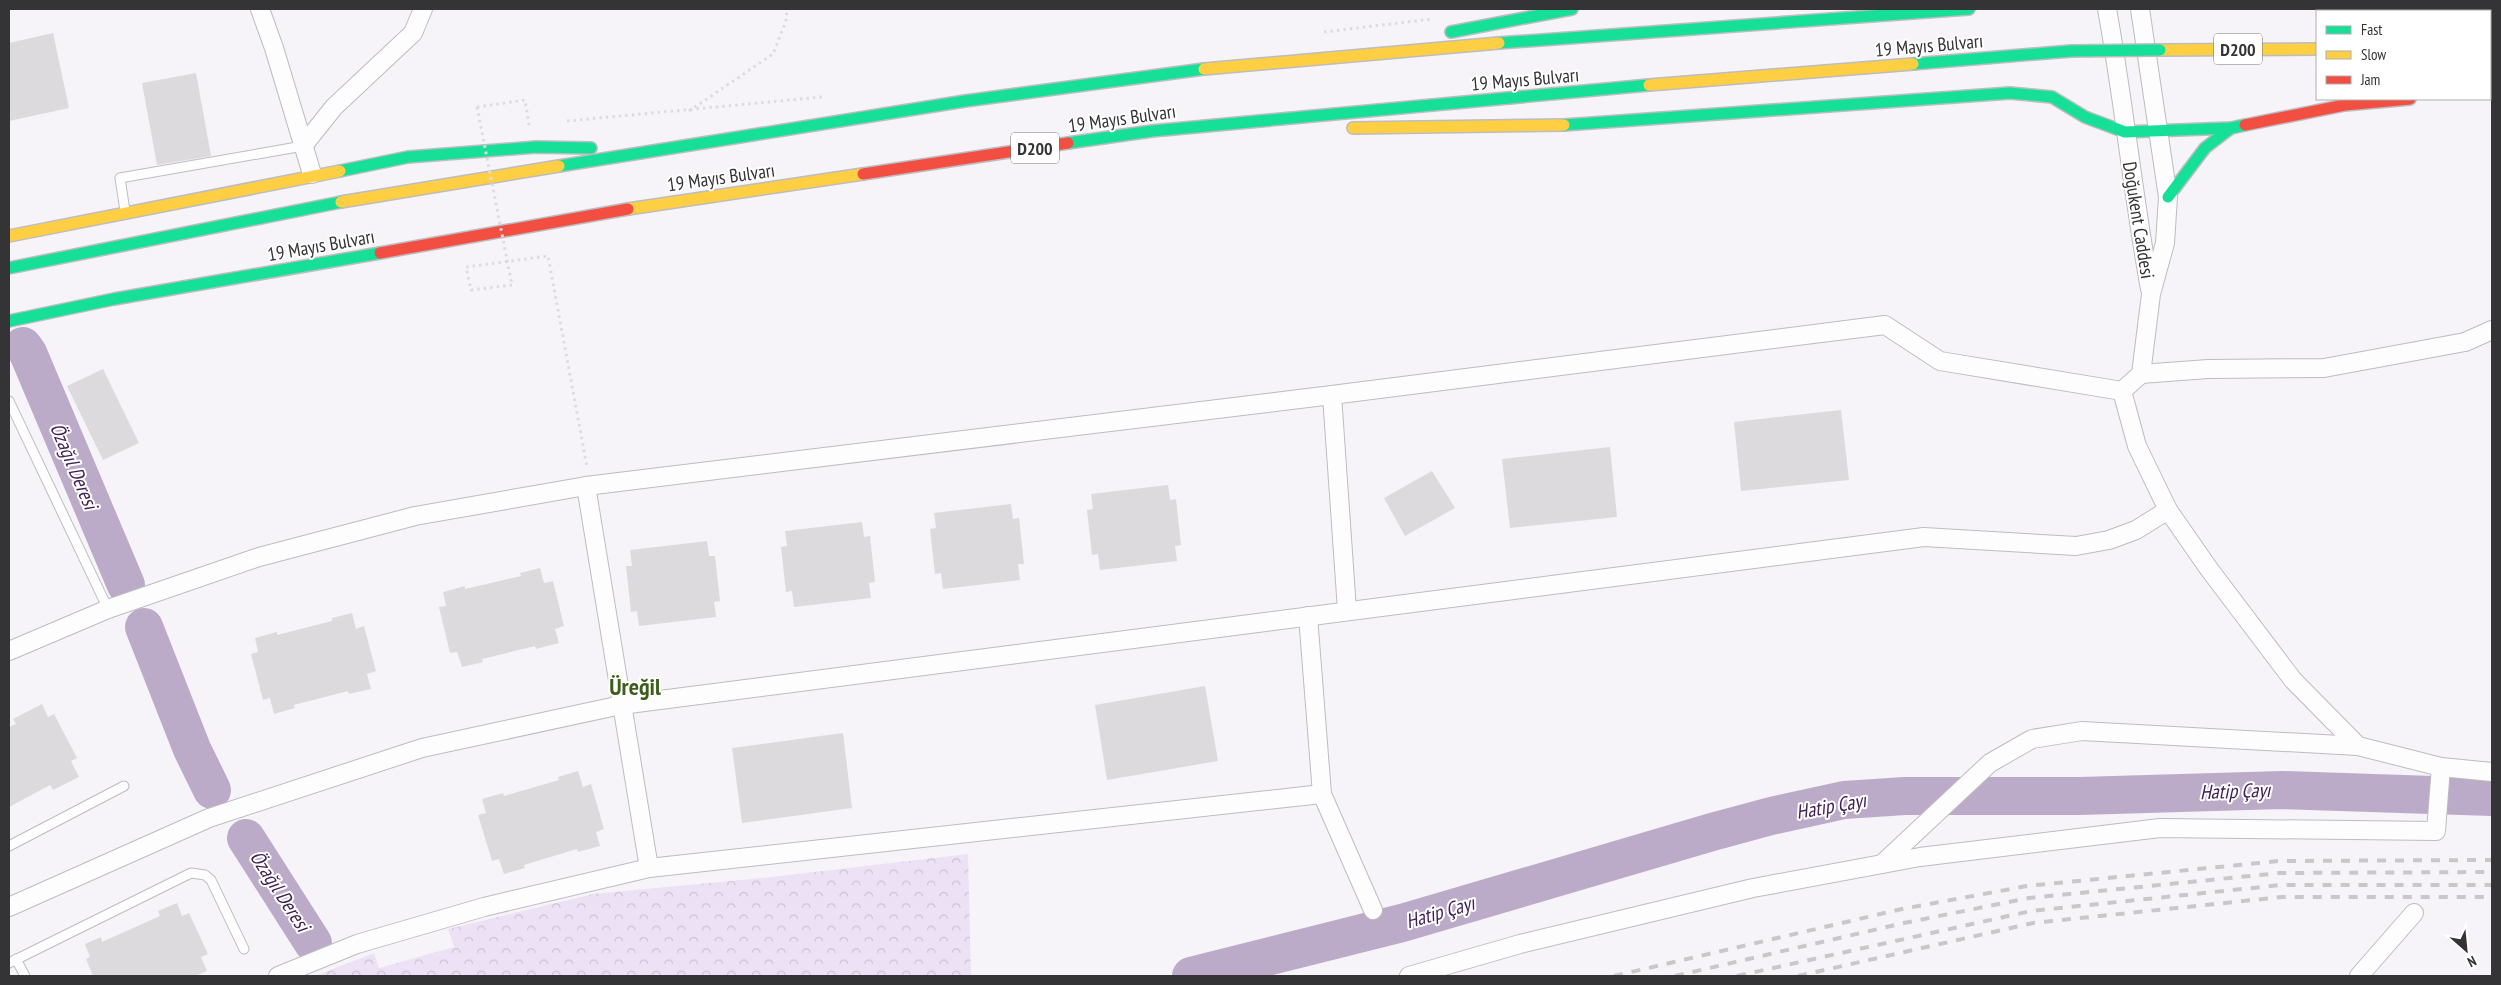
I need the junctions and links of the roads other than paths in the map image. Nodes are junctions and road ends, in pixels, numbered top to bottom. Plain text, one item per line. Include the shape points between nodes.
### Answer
1 (260, 9) edge
2 (424, 9) edge
3 (1572, 9) edge
4 (1969, 9) edge
5 (2107, 9) edge
6 (2140, 9) edge
7 (1437, 34) dead end
8 (1398, 40) dead end
9 (2316, 49) edge
10 (1221, 67) junction
11 (2399, 100) edge
12 (1340, 128) dead end
13 (2231, 128) junction
14 (1301, 129) dead end
15 (1152, 130) junction
16 (2159, 131) junction
17 (2125, 132) junction
18 (303, 146) junction
19 (658, 150) junction
20 (312, 174) junction
21 (2168, 197) junction
22 (125, 212) junction
23 (92, 219) junction
24 (80, 232) dead end
25 (9, 236) edge
26 (68, 245) dead end
27 (56, 259) junction
28 (9, 268) edge
29 (2151, 294) junction
30 (9, 321) edge
31 (2492, 330) edge
32 (2141, 374) junction
33 (2122, 391) junction
34 (1332, 395) junction
35 (9, 401) edge
36 (587, 480) junction
37 (2168, 510) junction
38 (108, 609) junction
39 (1347, 610) junction
40 (1308, 616) junction
41 (9, 651) edge
42 (621, 705) junction
43 (2358, 746) junction
44 (2442, 766) junction
45 (2492, 772) edge
46 (124, 786) dead end
47 (1322, 794) junction
48 (9, 846) edge
49 (1882, 864) junction
50 (650, 868) junction
51 (9, 907) edge
52 (1373, 910) dead end
53 (2414, 913) dead end
54 (244, 949) dead end
55 (12, 961) edge
56 (25, 976) edge
57 (278, 976) edge
58 (1409, 976) edge
59 (2359, 976) edge

1 - 18 street
2 - 18 street via 413,33 334,107
3 - 7 highway
4 - 10 highway, 19 Mayıs Bulvarı via 1619,33
5 - 17 street, Doğukent Caddesi
6 - 16 street, Doğukent Caddesi
8 - 10 highway
9 - 15 highway, 19 Mayıs Bulvarı / D200, bridge via 2071,51
10 - 19 highway, 19 Mayıs Bulvarı via 965,101
11 - 13 highway via 2345,105
12 - 17 highway via 1544,126 2010,92 2052,97 2085,117
13 - 16 highway
13 - 21 highway via 2205,148
14 - 15 highway
15 - 30 highway, 19 Mayıs Bulvarı / D200 via 641,207 114,299
16 - 17 highway
16 - 21 street, Doğukent Caddesi
17 - 29 street, Doğukent Caddesi
18 - 20 street
18 - 22 lane via 120,178
19 - 20 highway via 536,147 408,157
19 - 27 highway, 19 Mayıs Bulvarı via 371,196
20 - 22 highway
21 - 29 street, Doğukent Caddesi via 2164,243
22 - 23 highway
23 - 24 highway
23 - 25 highway
26 - 27 highway
27 - 28 highway, 19 Mayıs Bulvarı
29 - 32 street
31 - 32 street via 2465,342 2324,368 2208,369
32 - 33 street
33 - 34 street via 1940,361 1886,325
33 - 37 street via 2137,446
34 - 36 street
34 - 39 street
35 - 38 lane
36 - 38 street via 415,516 259,557
36 - 42 street
37 - 39 street via 2136,530 2076,546 1924,537
37 - 43 street via 2293,680
38 - 41 street
39 - 40 street
40 - 42 street
40 - 47 street
42 - 50 street
42 - 51 street via 422,748 227,812
43 - 44 street
43 - 49 street via 2082,731 2032,739 1990,763
44 - 45 street
44 - 49 street via 2436,831 2160,828
46 - 48 lane
47 - 50 street
47 - 52 street
49 - 58 street via 1753,888 1520,944
50 - 57 street via 484,907 375,938
53 - 59 street
54 - 55 lane via 211,880 206,875 191,873
55 - 56 lane

